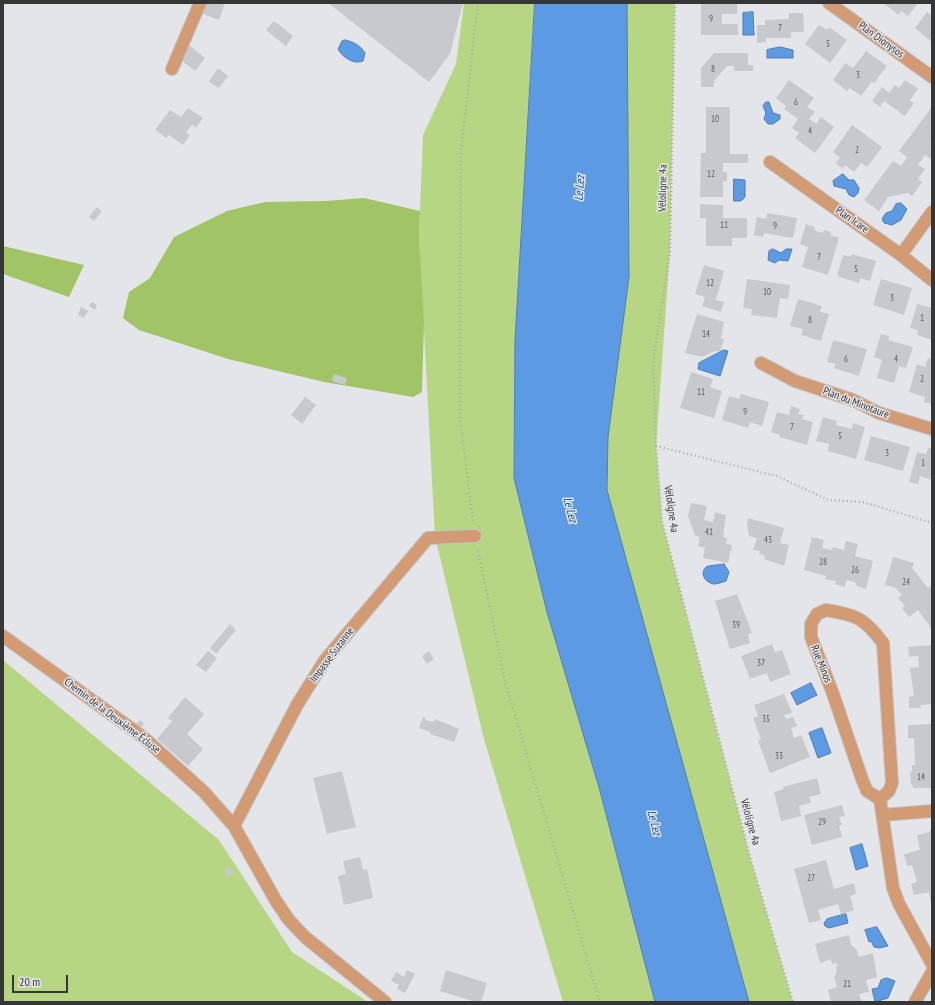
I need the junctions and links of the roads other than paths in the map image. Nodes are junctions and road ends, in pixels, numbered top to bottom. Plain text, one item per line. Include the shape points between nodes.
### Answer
1 (200, 3) edge
2 (830, 3) edge
3 (172, 69) dead end
4 (932, 77) edge
5 (770, 162) dead end
6 (932, 212) edge
7 (901, 255) junction
8 (932, 280) edge
9 (761, 363) dead end
10 (932, 429) edge
11 (475, 536) road end
12 (3, 636) edge
13 (880, 799) junction
14 (932, 811) edge
15 (883, 815) junction
16 (234, 826) junction
17 (932, 964) edge
18 (932, 972) edge
19 (385, 1002) edge
20 (915, 1002) edge

1 - 3 street
2 - 4 street, Plan Dionysos
5 - 7 street, Plan Icare
6 - 7 street
7 - 8 street, Plan Icare
9 - 10 street, Plan du Minotaure via 795,381 853,400 879,413
11 - 16 street, Impasse Suzanne via 428,538 326,660 297,704
12 - 16 street, Chemin de la Deuxième Écluse via 144,737 204,792
13 - 13 street, Rue Minos via 889,791 892,783 883,643 858,616 826,610 817,614 811,624 811,637 867,791
13 - 15 street
14 - 15 street
15 - 17 street via 893,888
16 - 19 street, Chemin de la Deuxième Écluse via 289,920 305,937
18 - 20 street

